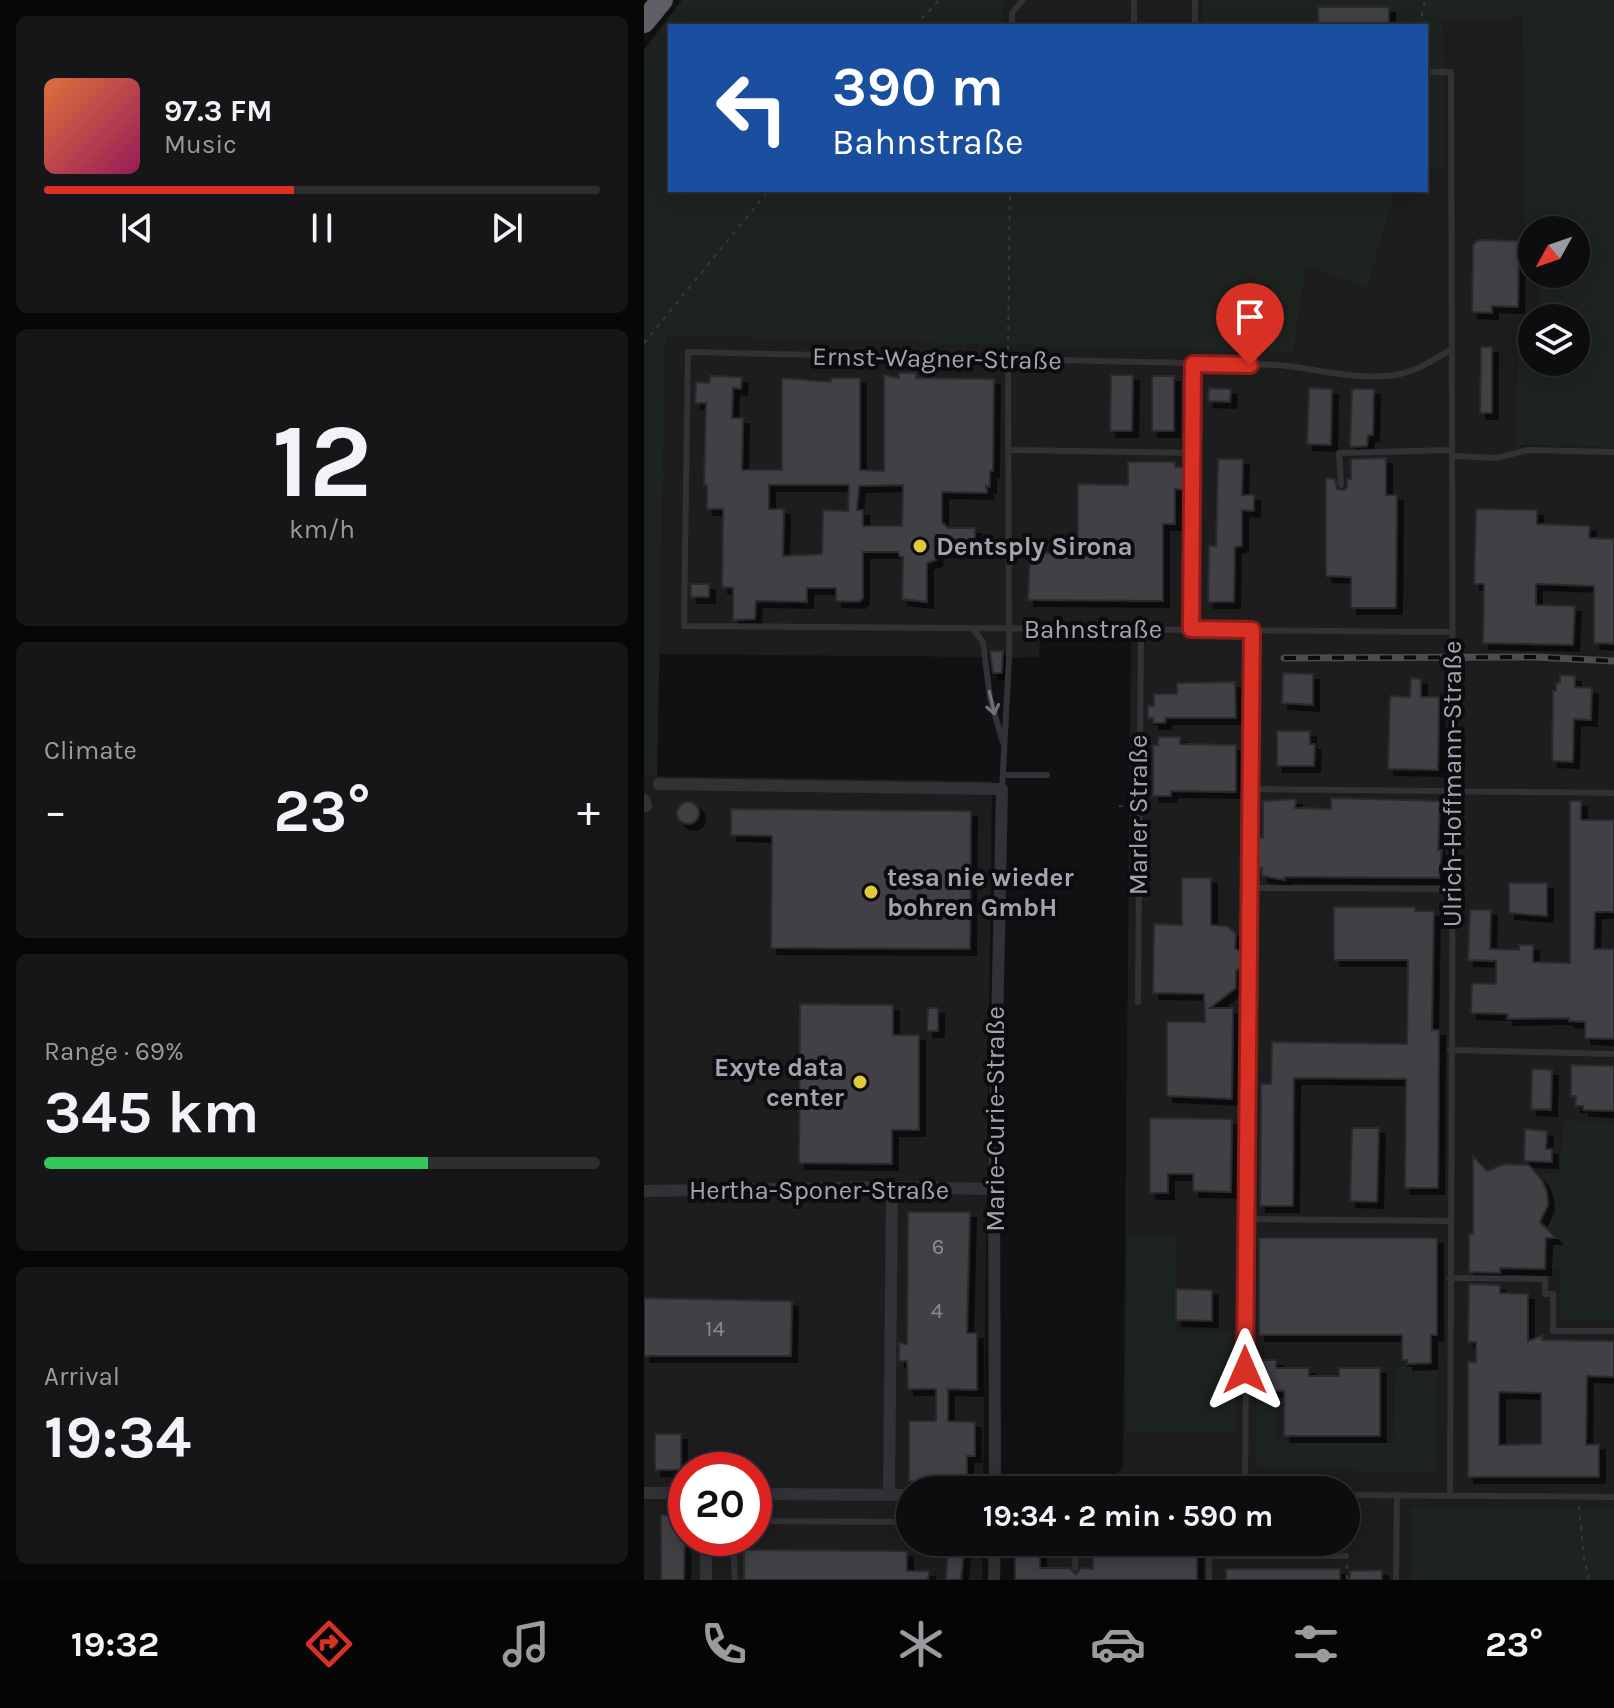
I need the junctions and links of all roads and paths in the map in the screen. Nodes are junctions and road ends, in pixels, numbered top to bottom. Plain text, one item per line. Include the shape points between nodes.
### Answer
1 (662, 0) edge
2 (939, 0) edge
3 (1023, 0) edge
4 (1134, 0) edge
5 (1195, 0) edge
6 (1425, 0) edge
7 (644, 22) edge
8 (917, 24) edge
9 (1012, 24) edge
10 (1134, 24) edge
11 (1195, 24) edge
12 (1420, 24) edge
13 (1428, 72) edge
14 (767, 192) edge
15 (1010, 192) edge
16 (644, 343) edge
17 (1452, 349) junction
18 (1008, 359) junction
19 (1193, 364) junction
20 (1009, 450) junction
21 (1614, 452) edge
22 (1193, 453) junction
23 (1452, 453) junction
24 (1341, 485) dead end
25 (684, 626) joint
26 (1141, 628) junction
27 (973, 629) junction
28 (1009, 629) junction
29 (1191, 629) junction
30 (1252, 630) junction
31 (1452, 632) junction
32 (1005, 748) junction
33 (1003, 775) junction
34 (1047, 775) dead end
35 (659, 784) dead end
36 (1002, 789) junction
37 (1250, 789) junction
38 (1453, 792) junction
39 (1614, 793) edge
40 (1119, 806) dead end
41 (1130, 806) dead end
42 (1249, 888) junction
43 (1452, 889) junction
44 (1138, 1002) dead end
45 (1450, 1050) junction
46 (1614, 1054) edge
47 (892, 1187) junction
48 (994, 1189) junction
49 (644, 1191) edge
50 (1247, 1219) junction
51 (1450, 1221) junction
52 (1450, 1278) junction
53 (1614, 1331) edge
54 (900, 1476) edge
55 (995, 1476) edge
56 (1245, 1476) edge
57 (644, 1493) edge
58 (668, 1493) edge
59 (772, 1494) edge
60 (896, 1494) edge
61 (1360, 1495) edge
62 (1397, 1495) junction
63 (1450, 1496) junction
64 (1578, 1497) junction
65 (1614, 1497) edge
66 (772, 1521) edge
67 (896, 1522) edge
68 (706, 1556) edge
69 (734, 1556) edge
70 (995, 1556) edge
71 (1075, 1556) edge
72 (1209, 1556) edge
73 (1346, 1556) edge
74 (1075, 1568) dead end
75 (706, 1580) edge
76 (735, 1580) edge
77 (994, 1580) edge
78 (1209, 1580) edge
79 (1347, 1580) edge
80 (1396, 1580) edge
81 (1589, 1580) edge

1 - 7 highway
2 - 8 path
3 - 9 lane via 1012,13
4 - 10 lane
5 - 11 lane
6 - 12 path
13 - 17 lane, Ulrich-Hoffmann-Straße via 1451,72
14 - 16 path
15 - 18 path
17 - 19 lane, Ernst-Wagner-Straße via 1414,369 1383,376 1279,365
17 - 23 lane, Ulrich-Hoffmann-Straße
18 - 19 lane, Ernst-Wagner-Straße
18 - 20 lane
18 - 25 lane, Ernst-Wagner-Straße via 688,352
19 - 22 lane
20 - 22 lane
20 - 28 lane
21 - 23 lane via 1528,450 1497,458
22 - 29 lane
23 - 24 lane via 1339,453
23 - 31 lane, Ulrich-Hoffmann-Straße
25 - 27 lane, Bahnstraße
26 - 28 lane, Bahnstraße
26 - 29 lane, Bahnstraße
26 - 44 lane, Marler Straße
27 - 28 lane, Bahnstraße
27 -> 32 lane via 983,642 990,698
28 - 32 lane, Marie-Curie-Straße
29 - 30 lane, Bahnstraße
30 - 31 lane, Bahnstraße
30 - 37 lane
31 - 38 lane, Ulrich-Hoffmann-Straße
32 - 33 lane, Marie-Curie-Straße
33 - 34 lane
33 - 36 lane, Marie-Curie-Straße
35 - 36 street
36 - 48 street, Marie-Curie-Straße
37 - 38 lane
37 - 42 lane
38 - 39 lane
38 - 43 lane, Ulrich-Hoffmann-Straße
40 - 41 path
42 - 43 lane
42 - 50 lane
43 - 45 lane, Ulrich-Hoffmann-Straße
45 - 46 lane
45 - 51 lane, Ulrich-Hoffmann-Straße
47 - 48 street, Hertha-Sponer-Straße
47 - 49 street, Hertha-Sponer-Straße
47 - 54 street
48 - 55 street, Marie-Curie-Straße
50 - 51 lane
50 - 56 lane
51 - 52 lane, Ulrich-Hoffmann-Straße
52 - 53 lane via 1545,1279 1545,1294 1553,1294 1553,1331
52 - 63 lane, Ulrich-Hoffmann-Straße
57 - 58 street
59 - 60 street
61 - 62 lane
62 - 63 lane
62 - 80 lane
63 - 64 lane
64 - 65 lane
64 - 81 path
66 - 67 lane
68 - 75 street
69 - 76 lane
70 - 77 street
71 - 74 lane
72 - 78 lane
73 - 79 path

